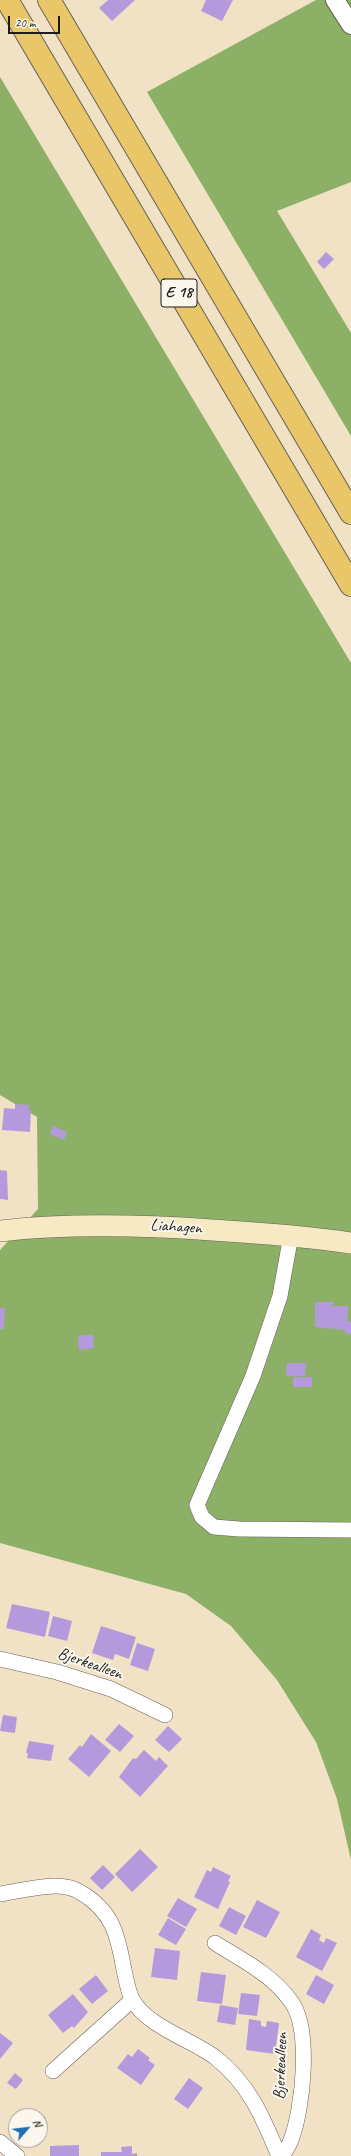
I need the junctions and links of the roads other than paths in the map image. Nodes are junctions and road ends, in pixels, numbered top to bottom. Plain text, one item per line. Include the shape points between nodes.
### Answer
1 (7, 0) edge
2 (49, 0) edge
3 (335, 0) edge
4 (351, 25) edge
5 (351, 513) edge
6 (351, 585) edge
7 (0, 1231) edge
8 (291, 1235) junction
9 (351, 1243) edge
10 (351, 1530) edge
11 (0, 1659) edge
12 (165, 1716) dead end
13 (0, 1894) edge
14 (215, 1943) dead end
15 (132, 2000) junction
16 (53, 2071) dead end
17 (0, 2142) edge
18 (17, 2156) edge
19 (281, 2156) edge

1 - 6 highway, E 18
2 - 5 highway, E 18
3 - 4 street
7 - 8 main road, Liahagen via 80,1224 146,1225
8 - 9 main road, Liahagen
8 - 10 street via 280,1296 253,1376 197,1506 202,1518 214,1527
11 - 12 street, Bjerkealleen via 57,1672 111,1689
13 - 15 street, Bjerkealleen via 60,1886 79,1891 92,1900 105,1912 118,1937
14 - 19 street, Bjerkealleen via 272,1979 292,2001 302,2028 303,2076 298,2116 291,2141
15 - 16 street
15 - 19 street, Bjerkealleen via 143,2013 168,2031 215,2058 236,2076 259,2108
17 - 18 street

